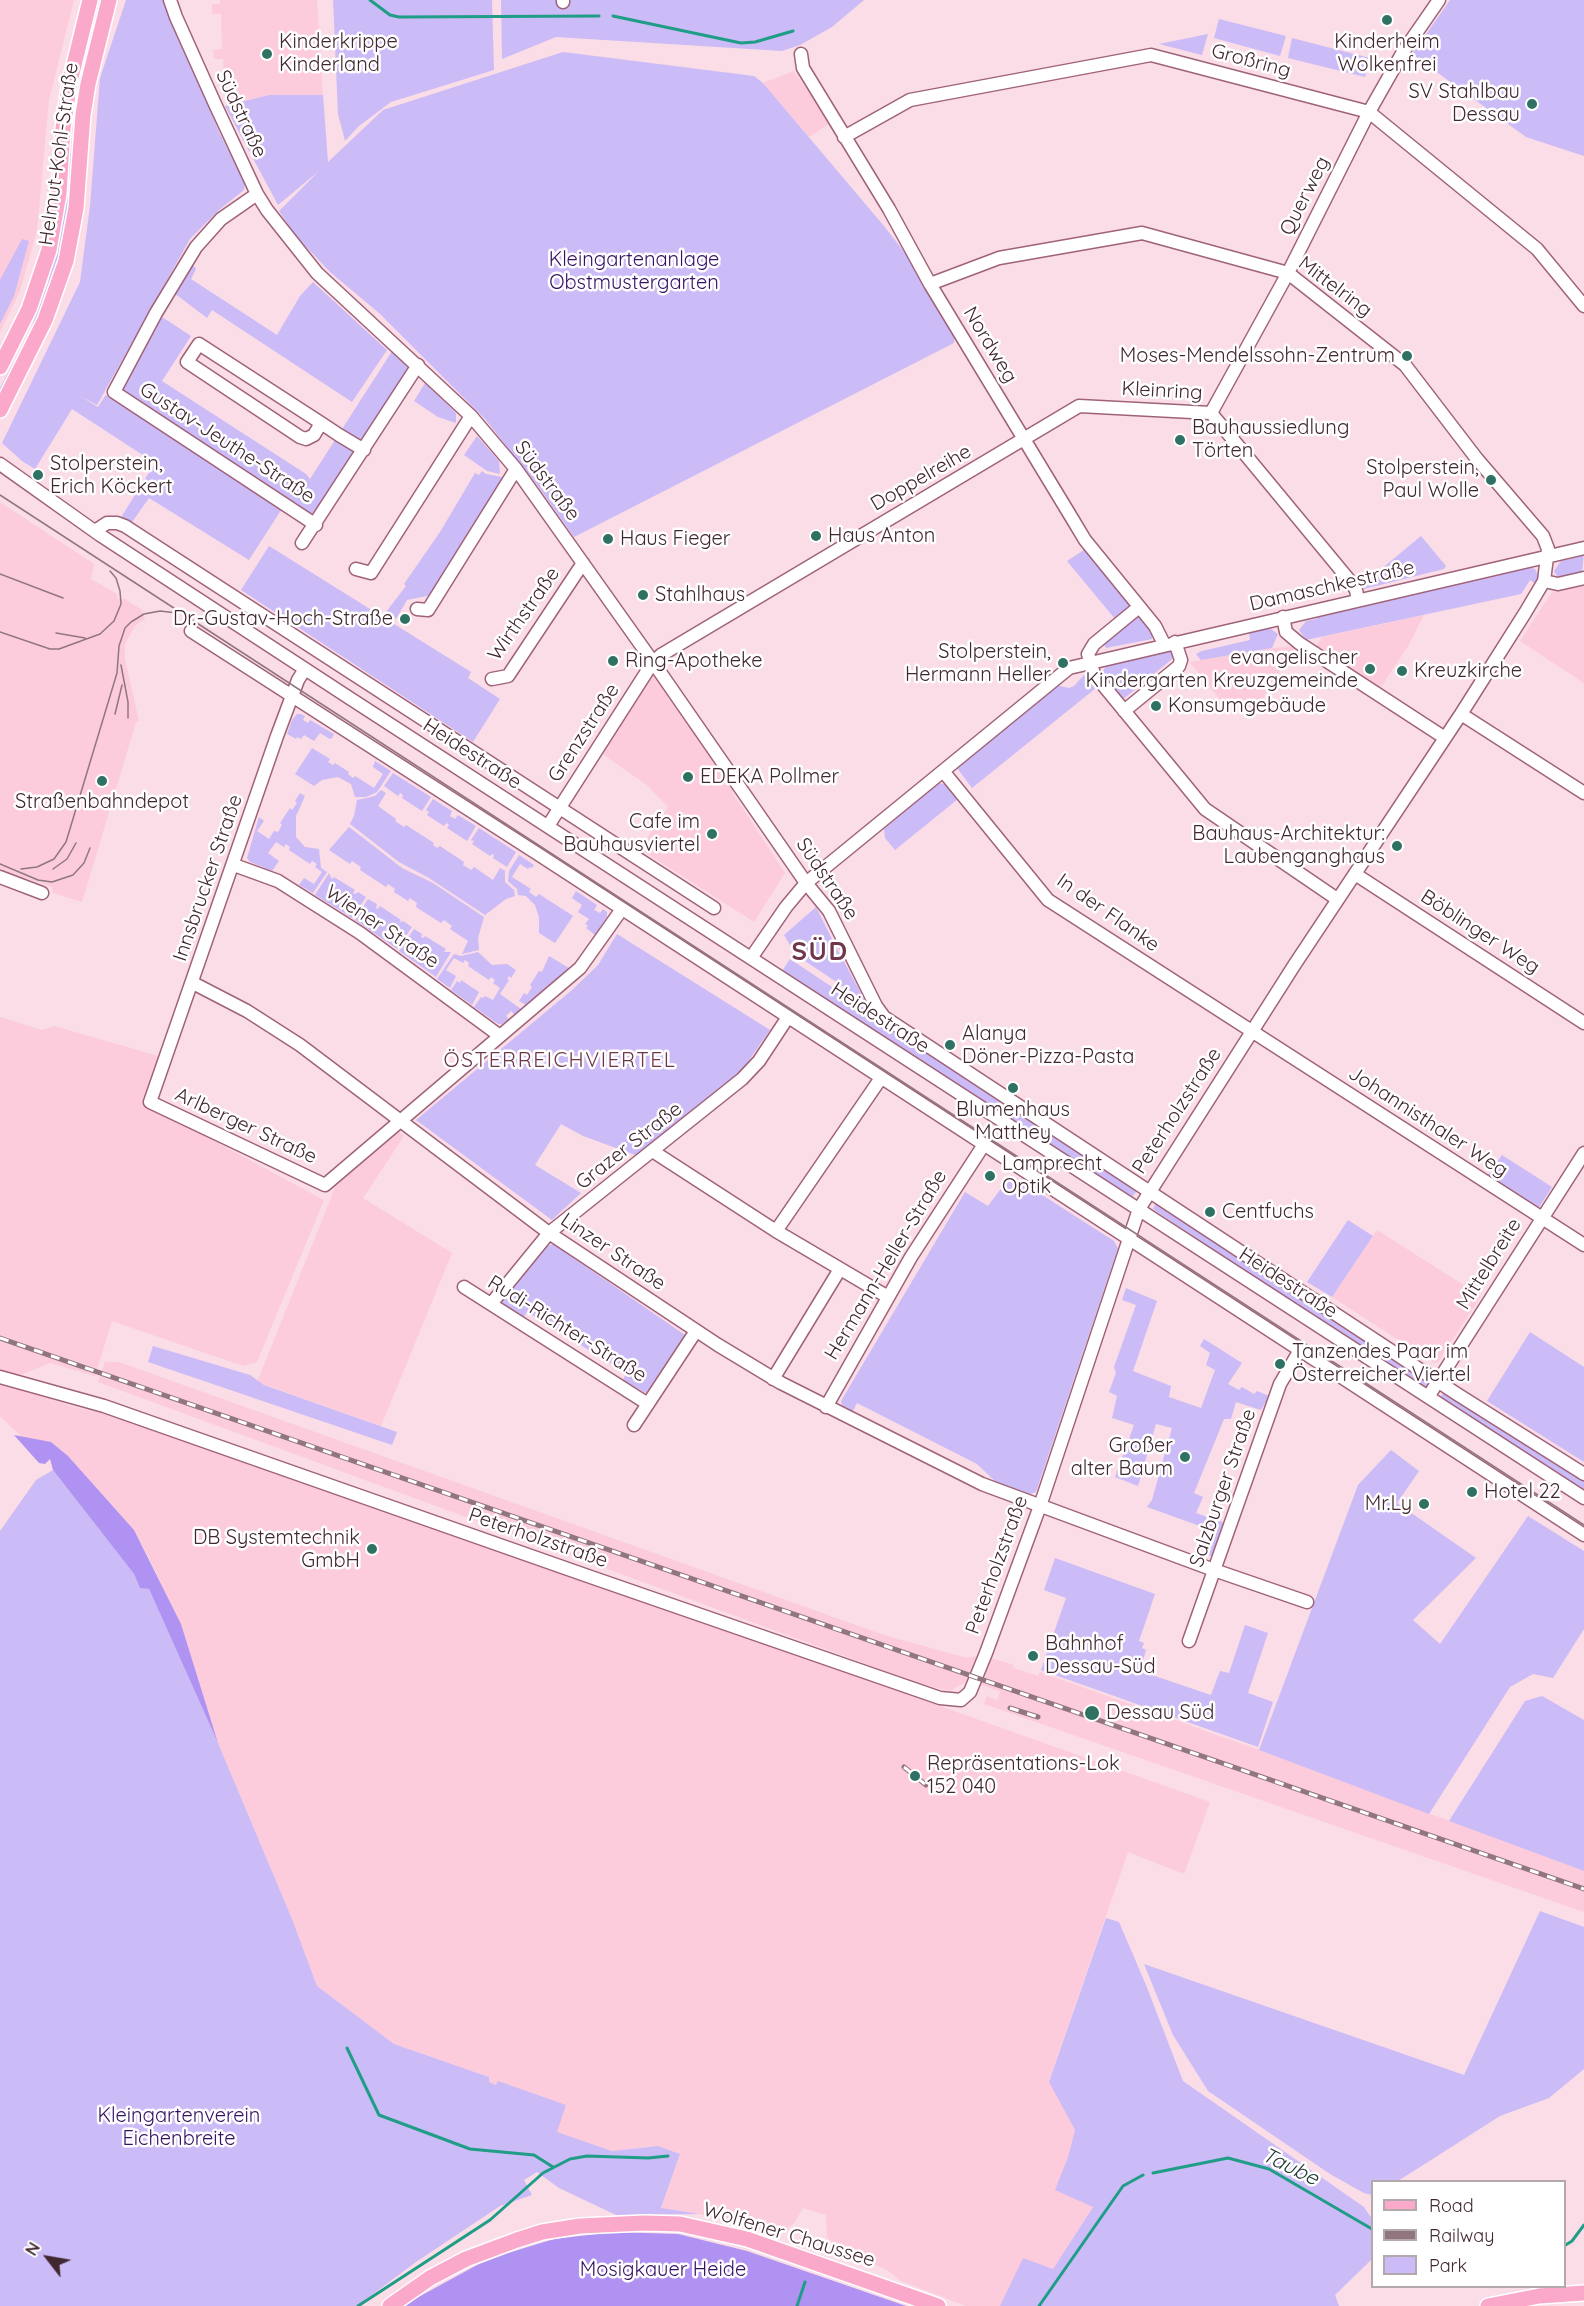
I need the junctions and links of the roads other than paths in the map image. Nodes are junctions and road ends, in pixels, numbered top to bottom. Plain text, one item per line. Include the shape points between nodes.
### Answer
1 (90, 0) edge
2 (109, 0) edge
3 (170, 0) edge
4 (1438, 0) edge
5 (801, 54) dead end
6 (1369, 112) junction
7 (844, 137) junction
8 (257, 194) junction
9 (1288, 273) junction
10 (930, 285) junction
11 (1584, 306) edge
12 (418, 365) junction
13 (0, 367) edge
14 (0, 410) edge
15 (1211, 412) junction
16 (471, 416) junction
17 (321, 423) junction
18 (1024, 439) junction
19 (364, 450) junction
20 (0, 464) edge
21 (516, 469) junction
22 (316, 525) junction
23 (95, 531) junction
24 (302, 543) dead end
25 (1584, 548) edge
26 (1548, 556) junction
27 (583, 564) junction
28 (356, 569) dead end
29 (1584, 578) edge
30 (1544, 581) junction
31 (1358, 600) junction
32 (1139, 607) junction
33 (417, 609) dead end
34 (1283, 617) junction
35 (191, 631) dead end
36 (1169, 643) junction
37 (653, 662) junction
38 (1088, 662) junction
39 (305, 669) junction
40 (492, 679) dead end
41 (293, 695) junction
42 (1124, 711) junction
43 (1461, 714) junction
44 (1445, 738) junction
45 (943, 771) junction
46 (1584, 793) edge
47 (560, 808) junction
48 (548, 826) junction
49 (234, 865) junction
50 (1355, 874) junction
51 (0, 877) edge
52 (806, 883) junction
53 (42, 893) dead end
54 (1337, 899) junction
55 (714, 908) dead end
56 (622, 909) junction
57 (751, 958) junction
58 (193, 984) junction
59 (876, 1006) joint
60 (788, 1017) junction
61 (1584, 1023) edge
62 (1252, 1031) junction
63 (500, 1036) junction
64 (881, 1078) junction
65 (150, 1102) joint
66 (401, 1120) junction
67 (983, 1146) junction
68 (654, 1152) junction
69 (1584, 1153) edge
70 (1149, 1190) junction
71 (1138, 1209) junction
72 (1542, 1218) junction
73 (776, 1231) junction
74 (549, 1233) junction
75 (1130, 1240) junction
76 (1584, 1245) edge
77 (840, 1269) junction
78 (464, 1287) dead end
79 (888, 1297) junction
80 (491, 1304) junction
81 (696, 1331) junction
82 (1300, 1350) junction
83 (0, 1377) edge
84 (773, 1379) junction
85 (1438, 1381) junction
86 (1428, 1397) junction
87 (648, 1404) junction
88 (826, 1407) junction
89 (634, 1425) dead end
90 (1584, 1474) edge
91 (1584, 1498) edge
92 (1040, 1506) junction
93 (1584, 1535) edge
94 (1214, 1570) junction
95 (1308, 1602) dead end
96 (1189, 1641) dead end
97 (1584, 2293) edge
98 (390, 2306) edge
99 (938, 2306) edge
100 (1488, 2306) edge

1 - 13 main road, Helmut-Kohl-Straße via 70,81 59,194 49,250 29,309
2 - 14 main road, Helmut-Kohl-Straße via 88,84 76,207 66,261 45,320
3 - 8 street, Südstraße
4 - 6 street, Querweg
5 - 7 street, Nordweg via 803,68
6 - 7 street, Großring via 1150,55 910,100
6 - 9 street, Querweg
6 - 11 street, Großring via 1537,249
7 - 10 street, Nordweg
8 - 12 street, Südstraße via 317,273
8 - 22 street, Gustav-Jeuthe-Straße via 221,219 196,247 114,392
9 - 10 street, Mittelring via 1142,233 999,258
9 - 15 street, Querweg
9 - 26 street, Mittelring via 1405,365 1477,459 1544,536
10 - 18 street, Nordweg
12 - 16 street, Südstraße
12 - 19 street
15 - 18 street, Kleinring via 1079,406
15 - 31 street, Kleinring via 1350,581
16 - 21 street, Südstraße
16 - 28 street via 371,573
17 - 17 street via 199,344 187,362 300,437 314,435
17 - 19 street
18 - 32 street, Nordweg via 1085,540
18 - 37 street, Doppelreihe
19 - 22 street
20 - 23 street, Heidestraße
21 - 27 street, Südstraße
21 - 33 street via 428,610
22 - 24 street
23 - 39 street, Heidestraße
23 - 47 street, Heidestraße via 107,523 125,526
25 - 26 street, Damaschkestraße
26 - 30 street, Peterholzstraße
26 - 31 street, Damaschkestraße
27 - 37 street, Südstraße
27 - 40 street, Wirthstraße via 508,676
29 - 30 street via 1558,584
30 - 43 street, Peterholzstraße
31 - 34 street, Damaschkestraße
32 - 36 street, Nordweg
32 - 38 street via 1094,644
34 - 36 street, Damaschkestraße
34 - 44 street via 1286,632 1299,643
35 - 41 street
36 - 38 street, Damaschkestraße
36 - 42 street via 1181,660 1179,666
37 - 47 street, Grenzstraße
37 - 52 street, Südstraße
38 - 42 street
38 - 45 street, Damaschkestraße via 1063,671
39 - 41 street, Innsbrucker Straße
39 - 48 street, Heidestraße
41 - 49 street, Innsbrucker Straße
41 - 56 street
42 - 54 street via 1205,809
43 - 44 street, Peterholzstraße
43 - 46 street
44 - 50 street, Peterholzstraße
45 - 52 street, Damaschkestraße
45 - 62 street, In der Flanke via 1048,900
47 - 48 street, Grenzstraße
47 - 55 street, Heidestraße
48 - 57 street, Heidestraße
49 - 58 street, Innsbrucker Straße
49 - 63 street, Wiener Straße via 278,881 360,933
50 - 54 street, Peterholzstraße
50 - 61 street, Böblinger Weg
51 - 53 street
52 - 57 street, Damaschkestraße
52 - 59 street, Südstraße via 829,911
54 - 62 street, Peterholzstraße
56 - 60 street
56 - 63 street via 580,968
57 - 71 street, Heidestraße
58 - 65 street, Innsbrucker Straße
58 - 66 street, Linzer Straße via 247,1011 300,1045
59 - 70 street, Heidestraße via 890,1022
60 - 64 street
60 - 68 street, Grazer Straße via 742,1079
62 - 70 street, Peterholzstraße
62 - 72 street, Johannisthaler Weg
63 - 66 street
64 - 67 street
64 - 73 street
65 - 66 street, Arlberger Straße via 325,1185
66 - 74 street, Linzer Straße
67 - 75 street
67 - 79 street, Hermann-Heller-Straße
68 - 73 street
68 - 74 street, Grazer Straße
69 - 72 street, Mittelbreite
70 - 71 street, Peterholzstraße
70 - 85 street, Heidestraße
71 - 75 street, Peterholzstraße
71 - 86 street, Heidestraße
72 - 76 street, Johannisthaler Weg
72 - 85 street, Mittelbreite
73 - 77 street
74 - 80 street, Grazer Straße
74 - 81 street, Linzer Straße
75 - 82 street
75 - 92 street, Peterholzstraße
77 - 79 street
77 - 84 street
78 - 80 street, Rudi-Richter-Straße
79 - 88 street, Hermann-Heller-Straße
80 - 87 street, Rudi-Richter-Straße
81 - 84 street, Linzer Straße
81 - 87 street
82 - 93 street
82 - 94 street, Salzburger Straße via 1280,1384
83 - 92 street, Peterholzstraße via 104,1406 951,1700 961,1700 973,1686
84 - 88 street, Linzer Straße
85 - 86 street, Mittelbreite
85 - 90 street, Heidestraße
86 - 91 street, Heidestraße
87 - 89 street
88 - 92 street, Linzer Straße via 982,1484
92 - 94 street, Linzer Straße
94 - 95 street, Linzer Straße
94 - 96 street, Salzburger Straße
97 - 100 main road via 1539,2296
98 - 99 main road, Wolfener Chaussee via 466,2259 517,2240 580,2226 644,2223 680,2224 747,2239

